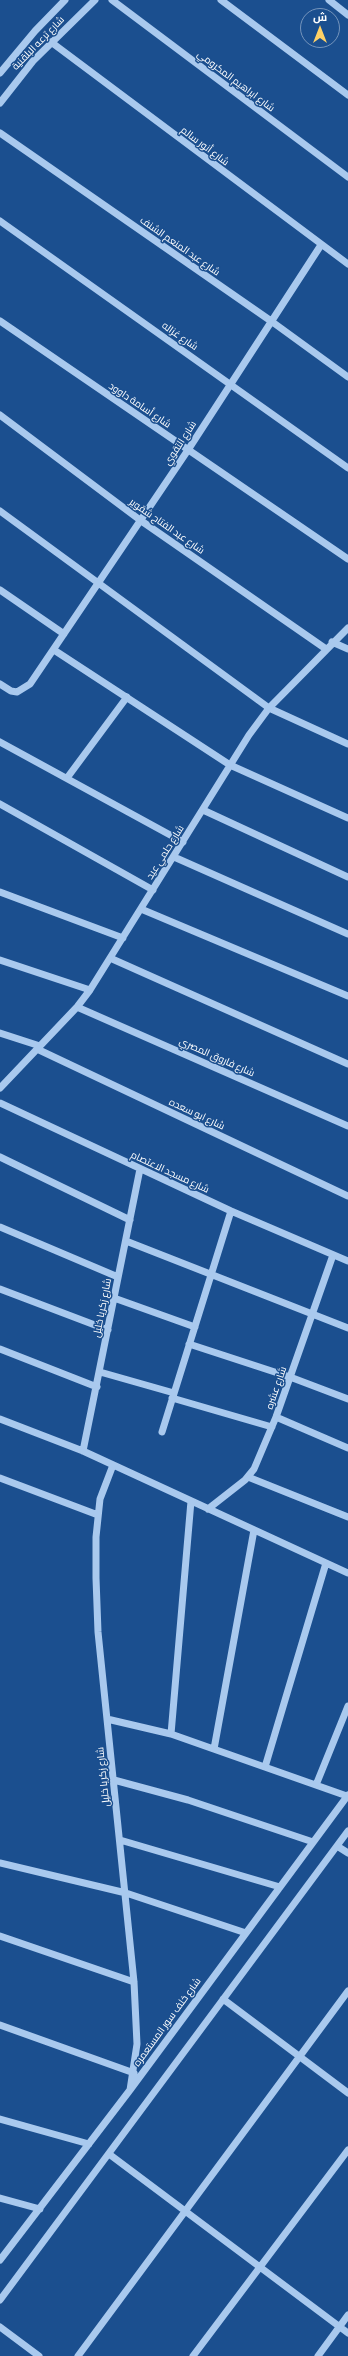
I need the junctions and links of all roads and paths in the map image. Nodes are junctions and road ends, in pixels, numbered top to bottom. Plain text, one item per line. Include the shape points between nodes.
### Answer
1 (65, 0) edge
2 (95, 0) edge
3 (112, 0) edge
4 (221, 0) edge
5 (329, 0) edge
6 (348, 15) edge
7 (52, 42) junction
8 (0, 73) edge
9 (348, 95) edge
10 (0, 103) edge
11 (0, 133) edge
12 (348, 177) edge
13 (0, 221) edge
14 (321, 246) junction
15 (348, 264) edge
16 (0, 321) edge
17 (271, 321) junction
18 (348, 377) edge
19 (230, 384) junction
20 (0, 415) edge
21 (188, 450) junction
22 (348, 468) edge
23 (0, 511) edge
24 (140, 520) junction
25 (348, 559) edge
26 (98, 582) junction
27 (0, 590) edge
28 (348, 628) edge
29 (64, 634) junction
30 (332, 642) junction
31 (326, 649) junction
32 (348, 649) edge
33 (54, 650) junction
34 (0, 684) edge
35 (127, 697) junction
36 (269, 708) junction
37 (0, 742) edge
38 (348, 744) edge
39 (230, 765) junction
40 (67, 778) junction
41 (0, 804) edge
42 (203, 810) junction
43 (348, 818) edge
44 (183, 842) junction
45 (174, 857) junction
46 (348, 877) edge
47 (153, 890) junction
48 (0, 892) edge
49 (141, 909) junction
50 (348, 934) edge
51 (123, 938) junction
52 (110, 958) junction
53 (0, 960) edge
54 (90, 990) junction
55 (348, 996) edge
56 (77, 1007) junction
57 (0, 1033) edge
58 (38, 1048) junction
59 (348, 1064) edge
60 (0, 1088) edge
61 (0, 1103) edge
62 (348, 1126) edge
63 (0, 1158) edge
64 (140, 1169) junction
65 (348, 1196) edge
66 (231, 1211) junction
67 (130, 1220) junction
68 (0, 1227) edge
69 (126, 1241) junction
70 (333, 1255) junction
71 (348, 1261) edge
72 (211, 1275) junction
73 (118, 1277) junction
74 (0, 1289) edge
75 (114, 1298) junction
76 (312, 1315) junction
77 (195, 1327) junction
78 (348, 1328) edge
79 (108, 1330) junction
80 (190, 1344) junction
81 (0, 1348) edge
82 (100, 1372) junction
83 (290, 1377) junction
84 (97, 1387) junction
85 (173, 1395) junction
86 (348, 1399) edge
87 (276, 1417) junction
88 (0, 1419) edge
89 (272, 1427) junction
90 (162, 1432) dead end
91 (348, 1448) edge
92 (83, 1451) junction
93 (113, 1465) junction
94 (248, 1477) junction
95 (0, 1478) edge
96 (191, 1500) junction
97 (208, 1509) junction
98 (98, 1515) junction
99 (348, 1517) edge
100 (254, 1530) junction
101 (326, 1563) junction
102 (348, 1573) edge
103 (348, 1706) edge
104 (107, 1719) junction
105 (171, 1734) junction
106 (214, 1748) junction
107 (265, 1767) junction
108 (114, 1780) junction
109 (316, 1785) junction
110 (347, 1796) edge
111 (348, 1831) edge
112 (120, 1840) junction
113 (313, 1842) junction
114 (337, 1846) junction
115 (348, 1853) edge
116 (0, 1863) edge
117 (280, 1887) junction
118 (126, 1894) junction
119 (246, 1933) junction
120 (0, 1936) edge
121 (134, 1982) junction
122 (348, 1992) edge
123 (223, 2000) junction
124 (0, 2025) edge
125 (300, 2057) junction
126 (134, 2073) junction
127 (130, 2090) junction
128 (348, 2093) edge
129 (0, 2119) edge
130 (88, 2144) junction
131 (348, 2150) edge
132 (109, 2154) junction
133 (0, 2198) edge
134 (40, 2209) junction
135 (186, 2211) junction
136 (0, 2260) edge
137 (260, 2267) junction
138 (0, 2300) edge
139 (348, 2315) edge
140 (340, 2326) junction
141 (0, 2327) edge
142 (348, 2333) edge
143 (39, 2356) edge
144 (78, 2356) edge
145 (193, 2356) edge
146 (318, 2356) edge

1 - 8 street, شارع ترعه البلقنية
2 - 7 street, شارع ترعه البلقنية
3 - 12 street, شارع ابراهيم المكرومي
4 - 9 street
5 - 6 street
7 - 10 street, شارع ترعه البلقنية via 16,80
7 - 14 street, شارع أنور سالم
11 - 17 street, شارع عبد المنعم الشنف
13 - 19 street, شارع غزاله
14 - 15 street, شارع أنور سالم
14 - 17 street, شارع التقوي
16 - 21 street, شارع أسامة داوود
17 - 18 street, شارع عبد المنعم الشنف
17 - 19 street, شارع التقوي
19 - 21 street, شارع التقوي
19 - 22 street, شارع غزاله
20 - 24 street, شارع عبد الفتاح شقوير
21 - 24 street, شارع التقوي
21 - 25 street, شارع أسامة داوود
23 - 26 street
24 - 26 street, شارع التقوي
24 - 31 street, شارع عبد الفتاح شقوير
26 - 29 street, شارع التقوي
26 - 36 street
27 - 29 street
28 - 30 street, شارع حلمي عيد
29 - 33 street, شارع التقوي
30 - 31 street, شارع حلمي عيد
30 - 32 street
31 - 36 street, شارع حلمي عيد
33 - 34 street, شارع التقوي via 25,689 11,691
33 - 35 street
35 - 39 street
35 - 40 street
36 - 38 street
36 - 39 street, شارع حلمي عيد
37 - 40 street
39 - 42 street, شارع حلمي عيد
39 - 43 street
40 - 44 street
41 - 47 street
42 - 44 street, شارع حلمي عيد
42 - 46 street
44 - 45 street, شارع حلمي عيد
45 - 47 street, شارع حلمي عيد
45 - 50 street
47 - 49 street, شارع حلمي عيد
48 - 51 street
49 - 51 street, شارع حلمي عيد
49 - 55 street
51 - 52 street, شارع حلمي عيد
52 - 54 street, شارع حلمي عيد
52 - 59 street
53 - 54 street
54 - 56 street, شارع حلمي عيد
56 - 58 street, شارع حلمي عيد
56 - 62 street, شارع فاروق المصري
57 - 58 street, شارع ابو سعده
58 - 60 street, شارع حلمي عيد
58 - 65 street, شارع ابو سعده
61 - 64 street, شارع مسجد الاعتصام
63 - 67 street
64 - 66 street, شارع مسجد الاعتصام
64 - 67 street, شارع زكريا خليل
66 - 70 street, شارع مسجد الاعتصام
66 - 72 street
67 - 69 street, شارع زكريا خليل
68 - 73 street
69 - 72 street
69 - 73 street, شارع زكريا خليل
70 - 71 street, شارع مسجد الاعتصام
70 - 76 street, شارع عشره
72 - 76 street
72 - 77 street
73 - 75 street, شارع زكريا خليل
74 - 79 street
75 - 77 street
75 - 79 street, شارع زكريا خليل
76 - 78 street
76 - 83 street, شارع عشره
77 - 80 street
79 - 82 street, شارع زكريا خليل
80 - 83 street
80 - 85 street
81 - 84 street
82 - 84 street, شارع زكريا خليل
82 - 85 street
83 - 86 street
83 - 87 street, شارع عشره
84 - 92 street, شارع زكريا خليل
85 - 89 street
85 - 90 street
87 - 89 street, شارع عشره
87 - 91 street
88 - 92 street
89 - 94 street, شارع عشره via 256,1465
92 - 93 street
93 - 96 street
93 - 98 street, شارع زكريا خليل via 105,1483
94 - 97 street, شارع عشره
94 - 99 street
95 - 98 street
96 - 97 street
96 - 105 street
97 - 100 street
98 - 104 street, شارع زكريا خليل via 97,1616
100 - 101 street
100 - 106 street
101 - 102 street
101 - 107 street
103 - 109 street
104 - 105 street
104 - 108 street, شارع زكريا خليل
105 - 106 street
106 - 107 street
107 - 109 street
108 - 112 street, شارع زكريا خليل
108 - 113 street via 188,1800
109 - 110 street
110 - 113 street, شارع خلف سور المستعمره
111 - 114 street
112 - 117 street
112 - 118 street, شارع زكريا خليل
113 - 117 street, شارع خلف سور المستعمره
114 - 115 street
114 - 123 street
116 - 118 street
117 - 119 street, شارع خلف سور المستعمره
118 - 119 street
118 - 121 street, شارع زكريا خليل
119 - 127 street, شارع خلف سور المستعمره
120 - 121 street
121 - 126 street, شارع زكريا خليل via 137,2044
122 - 125 street
123 - 125 street
123 - 132 street
124 - 126 street
125 - 128 street
125 - 135 street
126 - 127 street, شارع زكريا خليل
127 - 130 street, شارع خلف سور المستعمره
129 - 130 street
130 - 134 street, شارع خلف سور المستعمره
131 - 137 street
132 - 135 street
132 - 138 street
133 - 134 street
134 - 136 street, شارع خلف سور المستعمره
135 - 137 street
135 - 144 street
137 - 140 street
137 - 145 street
139 - 140 street
140 - 142 street
140 - 146 street
141 - 143 street

